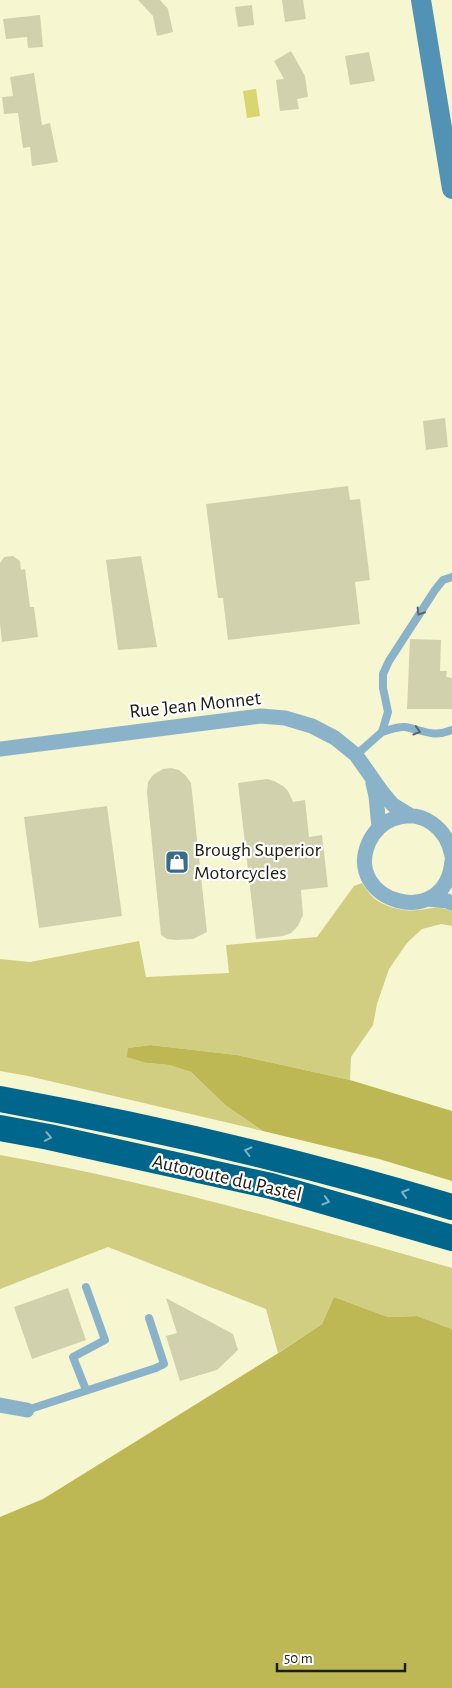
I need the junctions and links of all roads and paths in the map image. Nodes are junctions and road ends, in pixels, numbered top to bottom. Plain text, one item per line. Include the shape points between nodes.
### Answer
1 (421, 0) edge
2 (452, 189) edge
3 (452, 577) edge
4 (452, 730) edge
5 (382, 732) junction
6 (0, 749) edge
7 (356, 755) junction
8 (372, 779) junction
9 (411, 816) junction
10 (378, 828) junction
11 (452, 856) edge
12 (452, 861) edge
13 (452, 870) edge
14 (428, 899) junction
15 (452, 904) edge
16 (0, 1099) edge
17 (0, 1128) edge
18 (452, 1207) edge
19 (452, 1238) edge
20 (86, 1287) dead end
21 (149, 1318) dead end
22 (86, 1390) junction
23 (0, 1405) edge
24 (27, 1410) joint

1 - 2 street
3 -> 5 lane via 443,580 435,590 383,674 388,712
5 -> 4 lane via 397,727 427,734
5 - 7 lane
6 - 7 street, Rue Jean Monnet via 261,716 285,718 312,726 335,738
7 - 8 street, Rue Jean Monnet
8 - 9 street, Rue Jean Monnet via 393,805
8 - 10 street, Rue Jean Monnet
9 - 10 street via 394,819
9 - 11 street, Rue Jean Monnet via 432,822 440,829
10 - 14 street via 366,852 366,869 376,889 385,896 406,903
12 - 13 street
13 - 14 street via 443,886
14 - 15 street
18 -> 16 highway, Autoroute du Pastel via 366,1181 216,1143
17 -> 19 highway, Autoroute du Pastel via 271,1186
20 - 22 lane via 105,1340 73,1357
21 - 22 lane via 164,1364
22 - 24 lane
23 - 24 street

